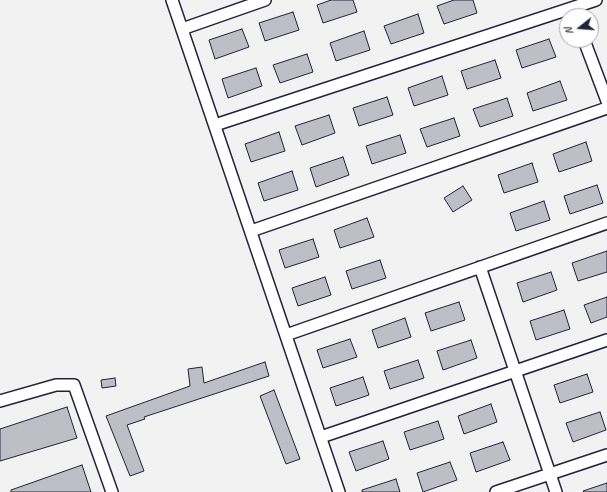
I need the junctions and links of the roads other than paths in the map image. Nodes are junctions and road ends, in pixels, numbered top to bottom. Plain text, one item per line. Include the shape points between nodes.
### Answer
1 (172, 0) edge
2 (265, 0) edge
3 (596, 0) edge
4 (572, 8) edge
5 (559, 12) edge
6 (182, 29) junction
7 (587, 48) edge
8 (607, 101) edge
9 (607, 108) edge
10 (215, 125) junction
11 (607, 223) edge
12 (251, 231) junction
13 (480, 267) junction
14 (286, 335) junction
15 (607, 340) edge
16 (515, 371) junction
17 (0, 401) edge
18 (321, 437) junction
19 (607, 455) edge
20 (550, 474) junction
21 (112, 492) edge
22 (339, 492) edge
23 (496, 492) edge
24 (556, 492) edge

1 - 6 street
2 - 6 street
3 - 4 street
5 - 10 street
6 - 10 street
7 - 8 street
9 - 12 street
10 - 12 street
11 - 13 street
12 - 14 street
13 - 14 street
13 - 16 street
14 - 18 street
15 - 16 street
16 - 18 street
16 - 20 street
17 - 21 street via 56,385 74,385
18 - 22 street
19 - 20 street
20 - 23 street
20 - 24 street

